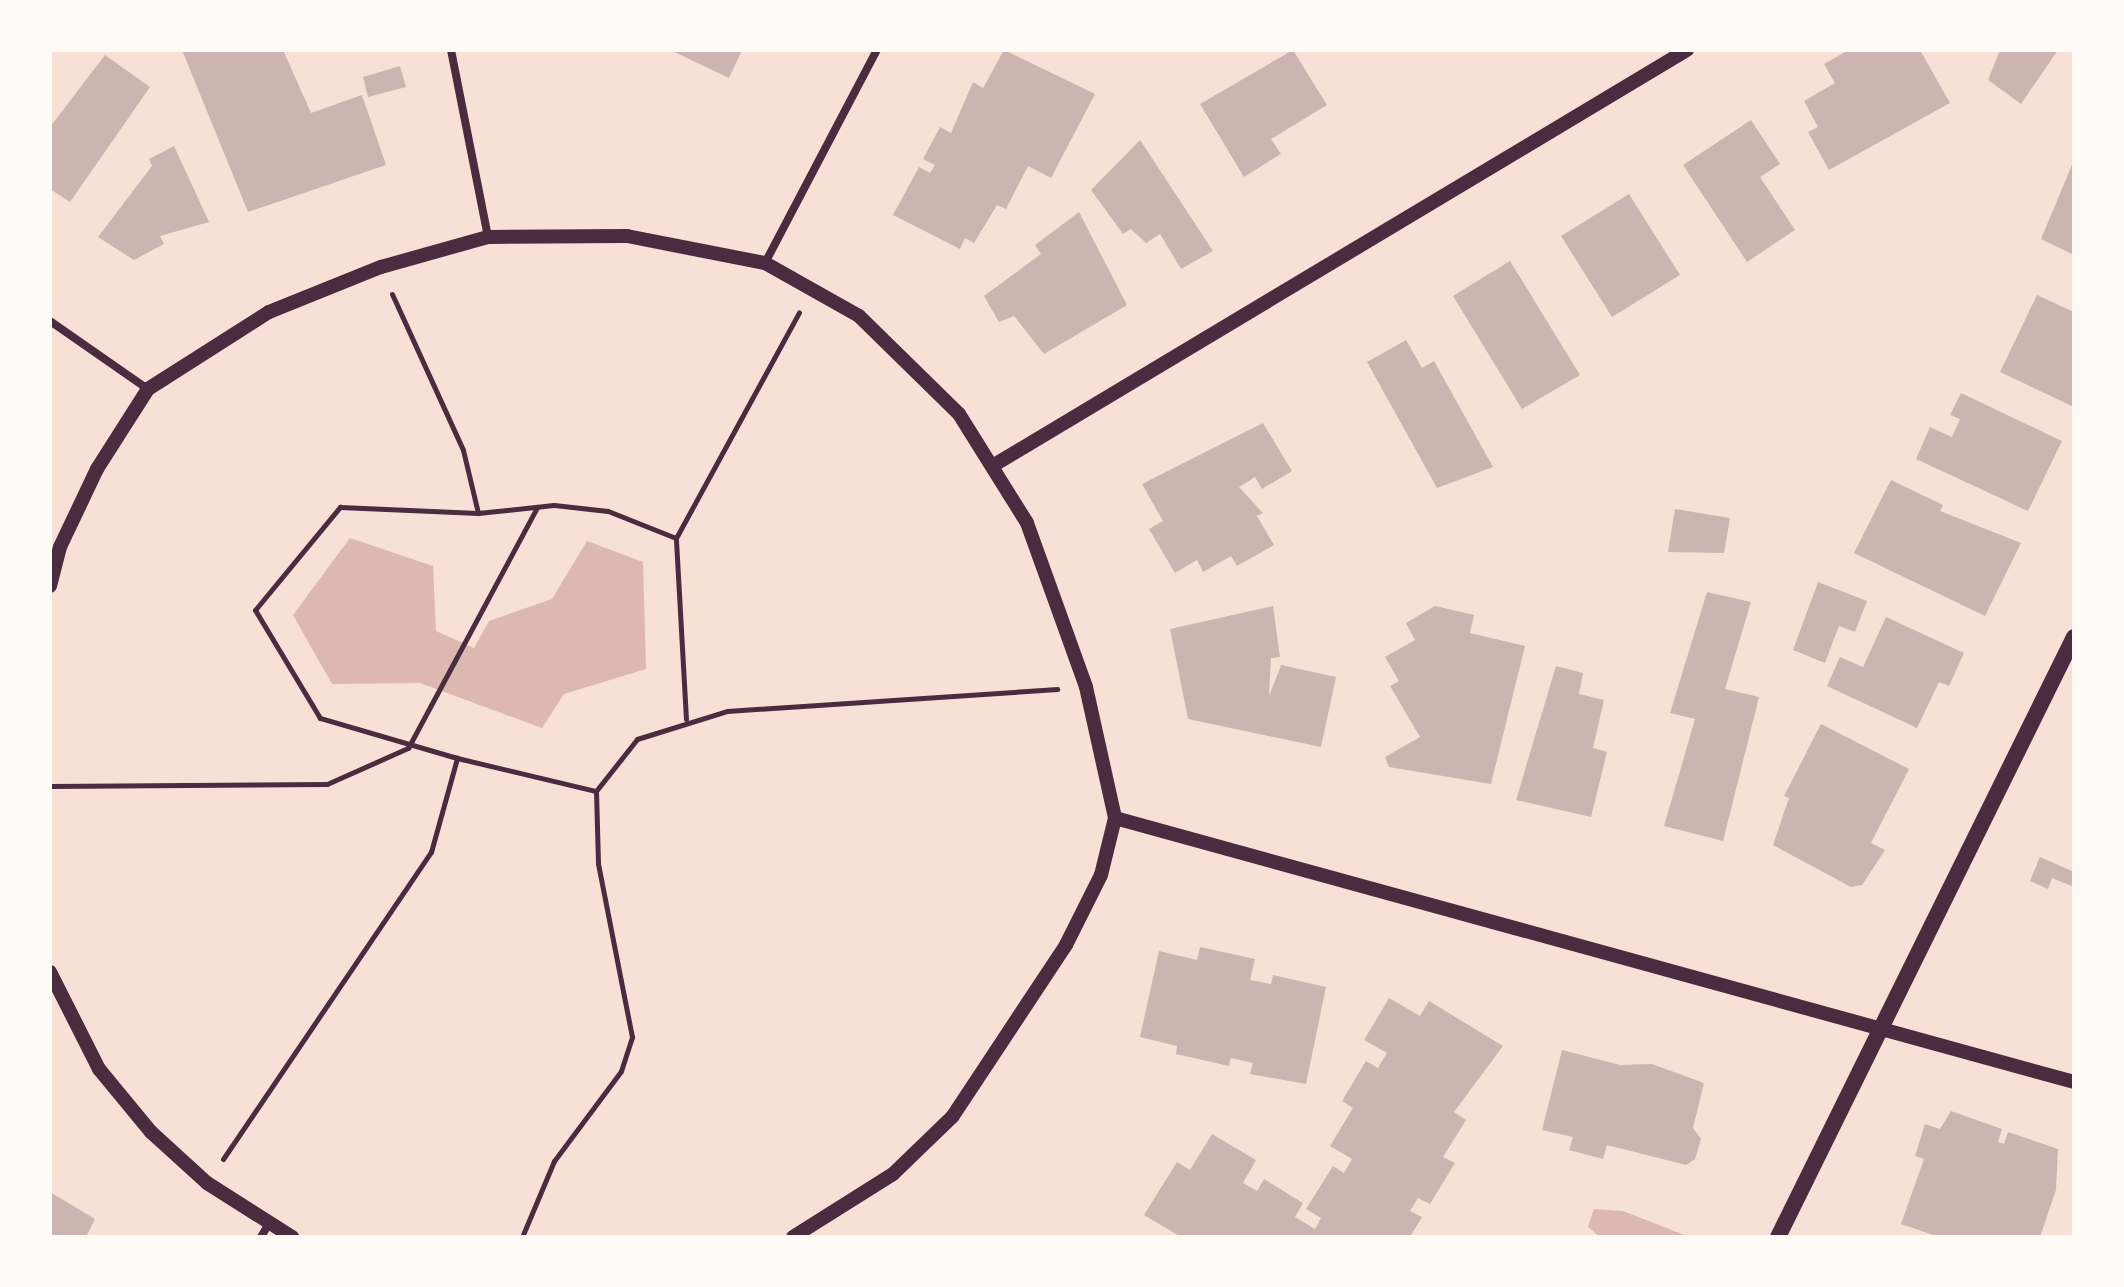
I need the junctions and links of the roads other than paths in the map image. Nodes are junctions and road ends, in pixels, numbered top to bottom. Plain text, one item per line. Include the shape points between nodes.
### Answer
1 (451, 50) edge
2 (877, 50) edge
3 (1687, 50) edge
4 (488, 237) junction
5 (765, 263) junction
6 (50, 321) edge
7 (148, 389) junction
8 (994, 465) junction
9 (50, 586) edge
10 (2074, 637) edge
11 (1115, 818) junction
12 (50, 972) edge
13 (1879, 1027) junction
14 (2074, 1082) edge
15 (264, 1231) edge
16 (292, 1237) edge
17 (793, 1237) edge
18 (1778, 1237) edge

1 - 4 street
2 - 5 street
3 - 8 street
4 - 5 street via 627,236
4 - 7 street via 381,267 269,312
5 - 8 street via 813,287 919,368
6 - 7 street
7 - 9 street via 97,469
8 - 11 street via 1049,576 1086,687
10 - 13 main road
11 - 13 street
11 - 17 street via 1101,875 1066,945 952,1117 893,1174
12 - 15 street via 99,1069 207,1183
13 - 14 street
13 - 18 main road
15 - 16 street

